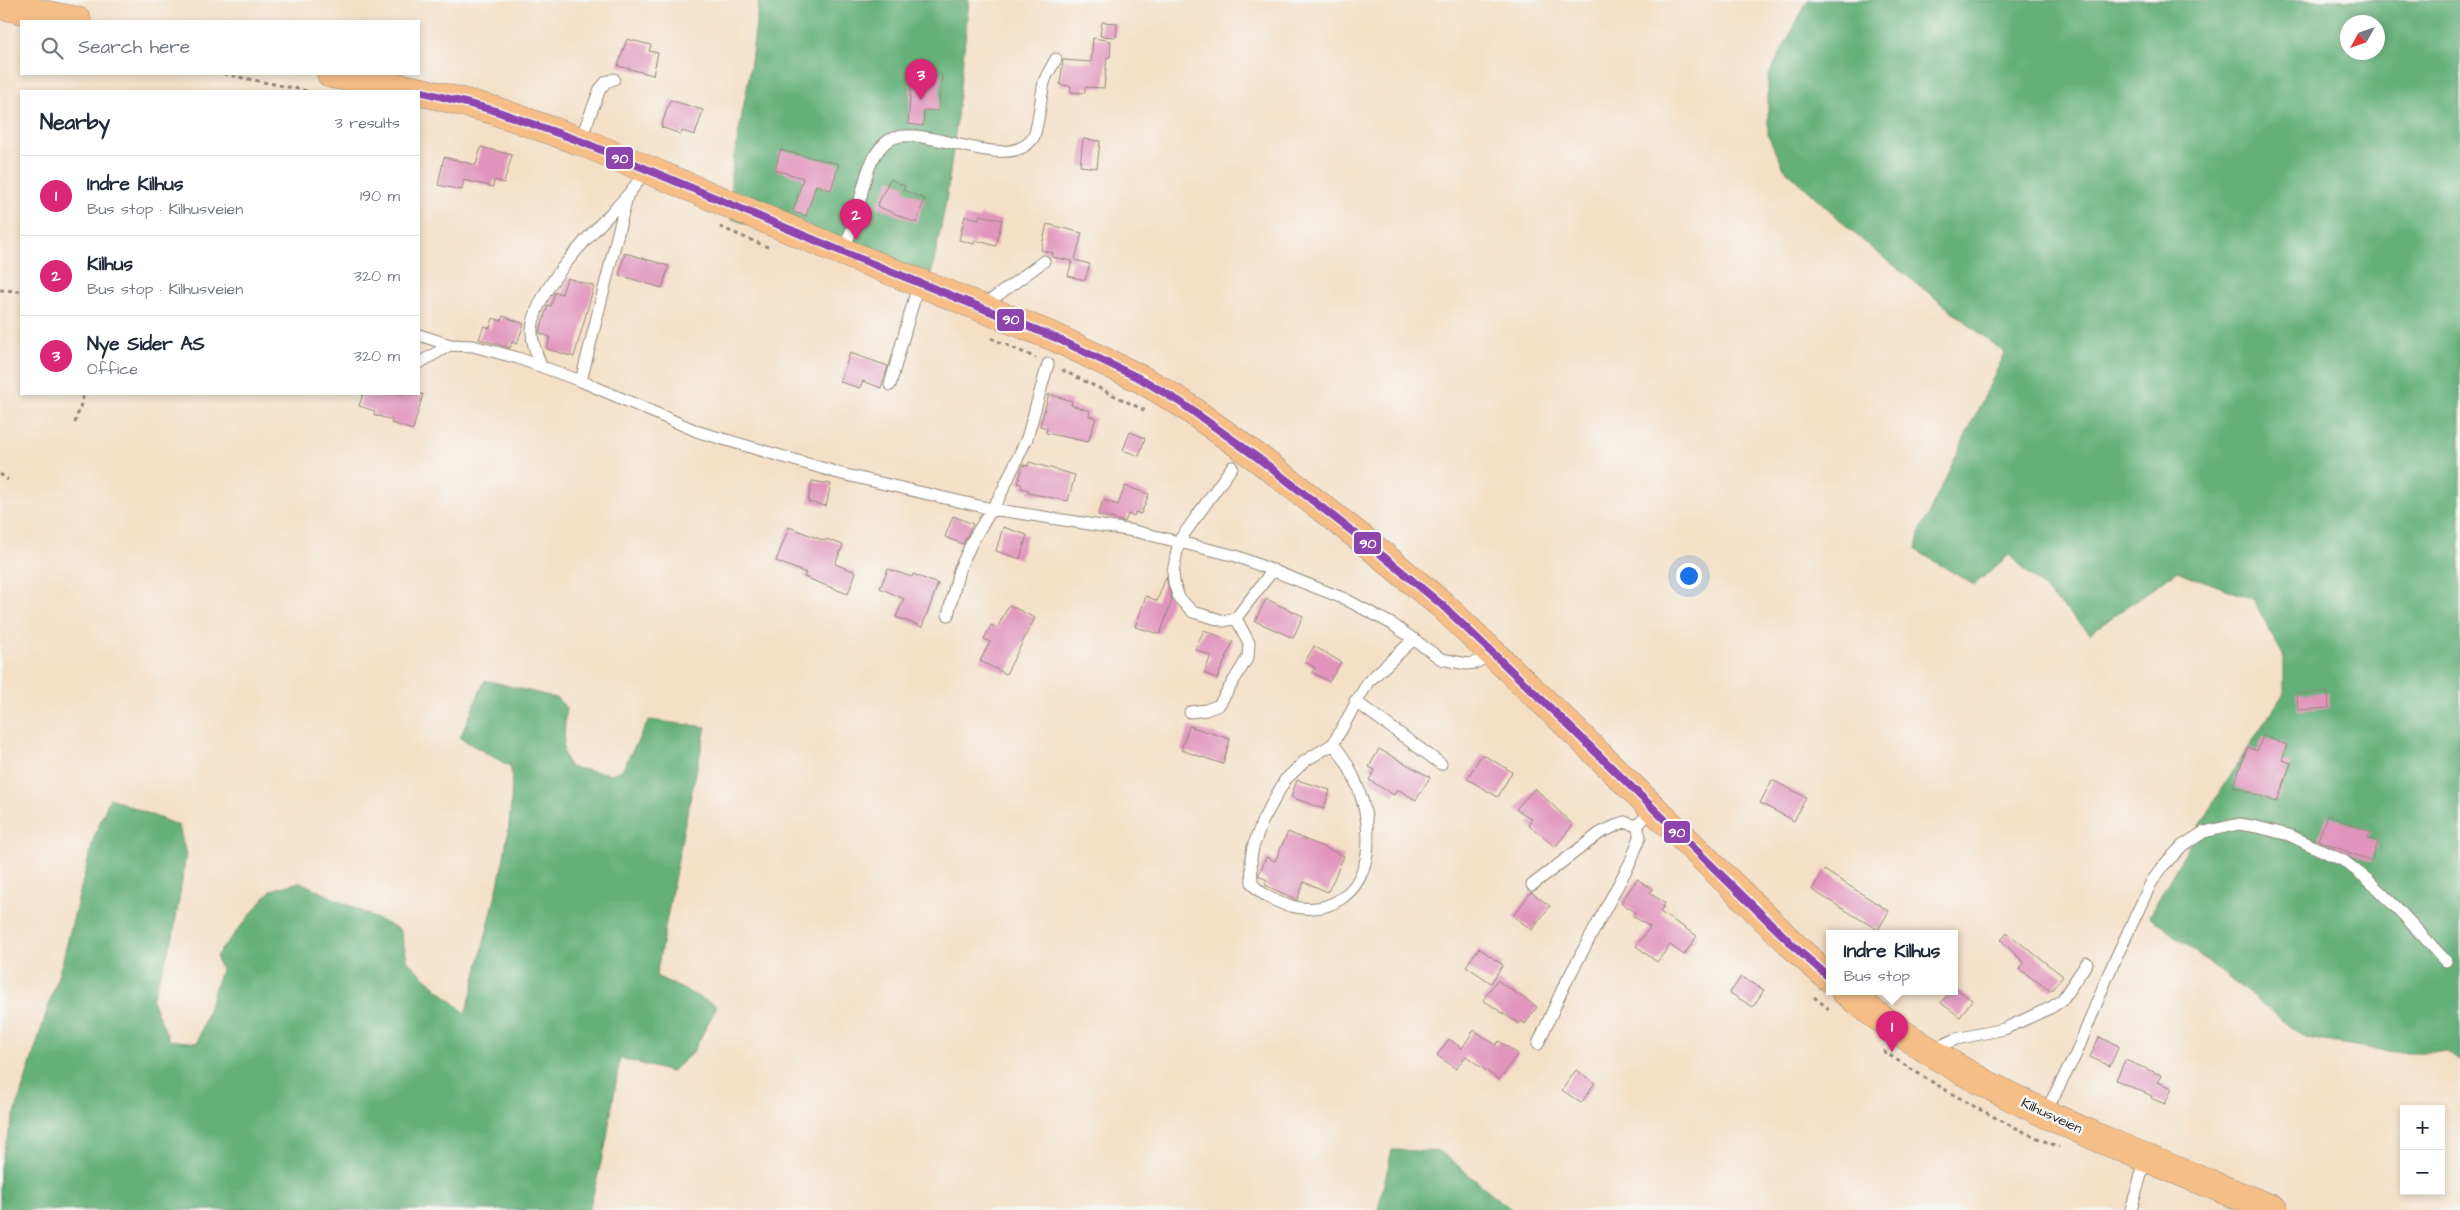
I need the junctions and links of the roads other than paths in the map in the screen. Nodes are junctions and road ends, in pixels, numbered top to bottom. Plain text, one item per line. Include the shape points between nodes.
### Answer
1 (0, 5) edge
2 (72, 20) edge
3 (1056, 59) dead end
4 (336, 80) edge
5 (614, 80) dead end
6 (411, 90) edge
7 (420, 91) edge
8 (580, 141) junction
9 (646, 169) junction
10 (627, 195) junction
11 (843, 252) junction
12 (1044, 261) dead end
13 (919, 282) junction
14 (981, 307) junction
15 (420, 335) edge
16 (450, 345) junction
17 (420, 362) edge
18 (1048, 364) road end
19 (541, 366) junction
20 (581, 381) junction
21 (890, 384) dead end
22 (1232, 467) dead end
23 (992, 509) junction
24 (1179, 541) junction
25 (1273, 570) junction
26 (948, 615) dead end
27 (1236, 618) junction
28 (1414, 639) junction
29 (1494, 653) junction
30 (1355, 701) junction
31 (1190, 712) dead end
32 (1333, 744) junction
33 (1441, 764) dead end
34 (1645, 817) junction
35 (1532, 885) dead end
36 (2446, 961) dead end
37 (2088, 963) dead end
38 (1820, 986) edge
39 (1838, 1000) edge
40 (1538, 1044) dead end
41 (1929, 1051) junction
42 (2045, 1113) junction
43 (2146, 1157) junction
44 (2131, 1210) edge
45 (2274, 1210) edge

1 - 2 main road
3 - 11 lane via 1045,80 1034,138 1023,148 980,150 928,138 901,136 885,143 869,172
4 - 6 main road
5 - 8 lane via 606,82 600,89
7 - 8 main road via 494,110
8 - 9 main road
9 - 10 lane
9 - 11 main road
10 - 19 lane via 569,260 543,297 532,329
10 - 20 lane
11 - 13 main road
12 - 14 lane
13 - 14 main road
13 - 21 lane
14 - 29 main road via 1104,360 1180,402 1366,542
15 - 16 lane
16 - 17 lane
16 - 19 lane via 473,346
18 - 23 lane via 1027,438
19 - 20 lane
20 - 23 lane via 678,424 716,437 850,476
22 - 24 lane
23 - 24 lane
23 - 26 lane via 959,570
24 - 25 lane
24 - 27 lane via 1173,572 1179,598 1201,615 1224,622
25 - 27 lane
25 - 28 lane via 1345,599
27 - 31 lane via 1248,643 1248,657 1219,705
28 - 29 lane via 1441,659 1454,663 1475,663
28 - 30 lane via 1378,671
29 - 34 main road
30 - 32 lane
30 - 33 lane
32 - 32 lane via 1305,761 1285,780 1253,846 1252,883 1285,905 1305,909 1335,903 1347,894 1366,865 1368,847 1361,792
34 - 35 lane via 1600,833
34 - 38 main road via 1800,952
34 - 40 lane via 1630,861 1563,988
36 - 42 lane via 2373,884 2336,857 2289,835 2257,827 2238,824 2204,832 2182,846 2151,884 2108,976 2093,1019
37 - 41 lane via 2062,1000 2040,1014 2004,1029 1956,1039
39 - 41 main road, Kilhusveien
41 - 42 main road, Kilhusveien
42 - 43 main road, Kilhusveien
43 - 44 lane
43 - 45 main road, Kilhusveien

